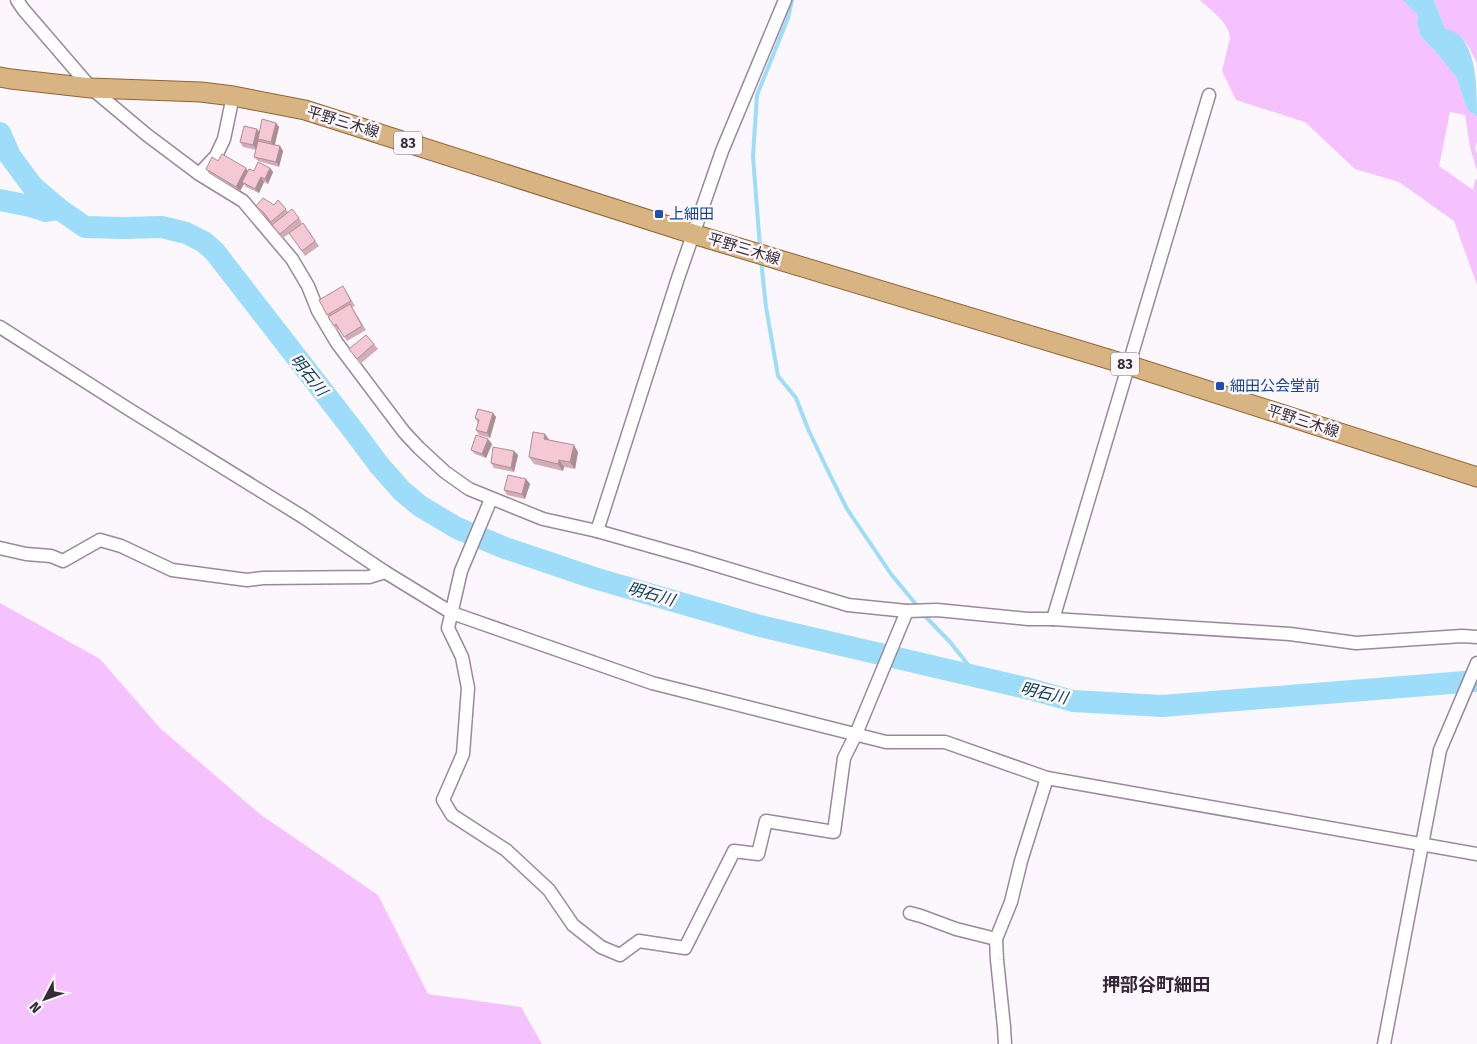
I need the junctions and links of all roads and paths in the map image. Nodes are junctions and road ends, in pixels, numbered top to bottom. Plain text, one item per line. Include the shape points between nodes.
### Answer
1 (17, 0) edge
2 (785, 0) edge
3 (0, 77) edge
4 (91, 88) junction
5 (1209, 95) dead end
6 (233, 96) junction
7 (199, 174) junction
8 (693, 234) junction
9 (0, 327) edge
10 (1128, 365) junction
11 (1477, 476) edge
12 (491, 499) junction
13 (597, 531) junction
14 (0, 548) edge
15 (385, 572) junction
16 (907, 612) junction
17 (452, 613) junction
18 (1053, 619) junction
19 (1477, 637) edge
20 (1477, 663) edge
21 (856, 734) junction
22 (1047, 778) junction
23 (1423, 844) junction
24 (1477, 854) edge
25 (910, 914) dead end
26 (996, 939) junction
27 (1005, 1044) edge
28 (1384, 1044) edge

1 - 4 street
2 - 8 street via 722,150
3 - 4 main road, 平野三木線 / 83
4 - 6 main road, 平野三木線 / 83
4 - 7 street
5 - 10 street
6 - 7 street via 224,140 216,156
6 - 8 main road, 平野三木線 / 83 via 305,110
7 - 12 street via 243,201 292,259 337,343 404,432 446,472 469,489
8 - 10 main road, 平野三木線 / 83
8 - 13 street
9 - 15 street
10 - 11 main road, 平野三木線 / 83
10 - 18 street
12 - 13 street via 543,519
12 - 17 street via 462,571
13 - 16 street via 848,605
14 - 15 street via 63,561 100,540 121,546 172,570 247,580 369,577
15 - 17 street
16 - 18 street via 937,610
16 - 21 street
17 - 21 street via 652,683
17 - 21 street via 448,628 462,657 468,688 463,754 443,800 452,815 506,850 550,890 573,925 601,948 620,954 638,941 685,948 734,851 758,854 766,821 834,832 844,758
18 - 19 street via 1290,634 1356,643
20 - 23 street via 1440,750
21 - 22 street via 886,742 945,742
22 - 23 street
22 - 26 street via 1011,902
23 - 24 street
23 - 28 street
25 - 26 street
26 - 27 street

